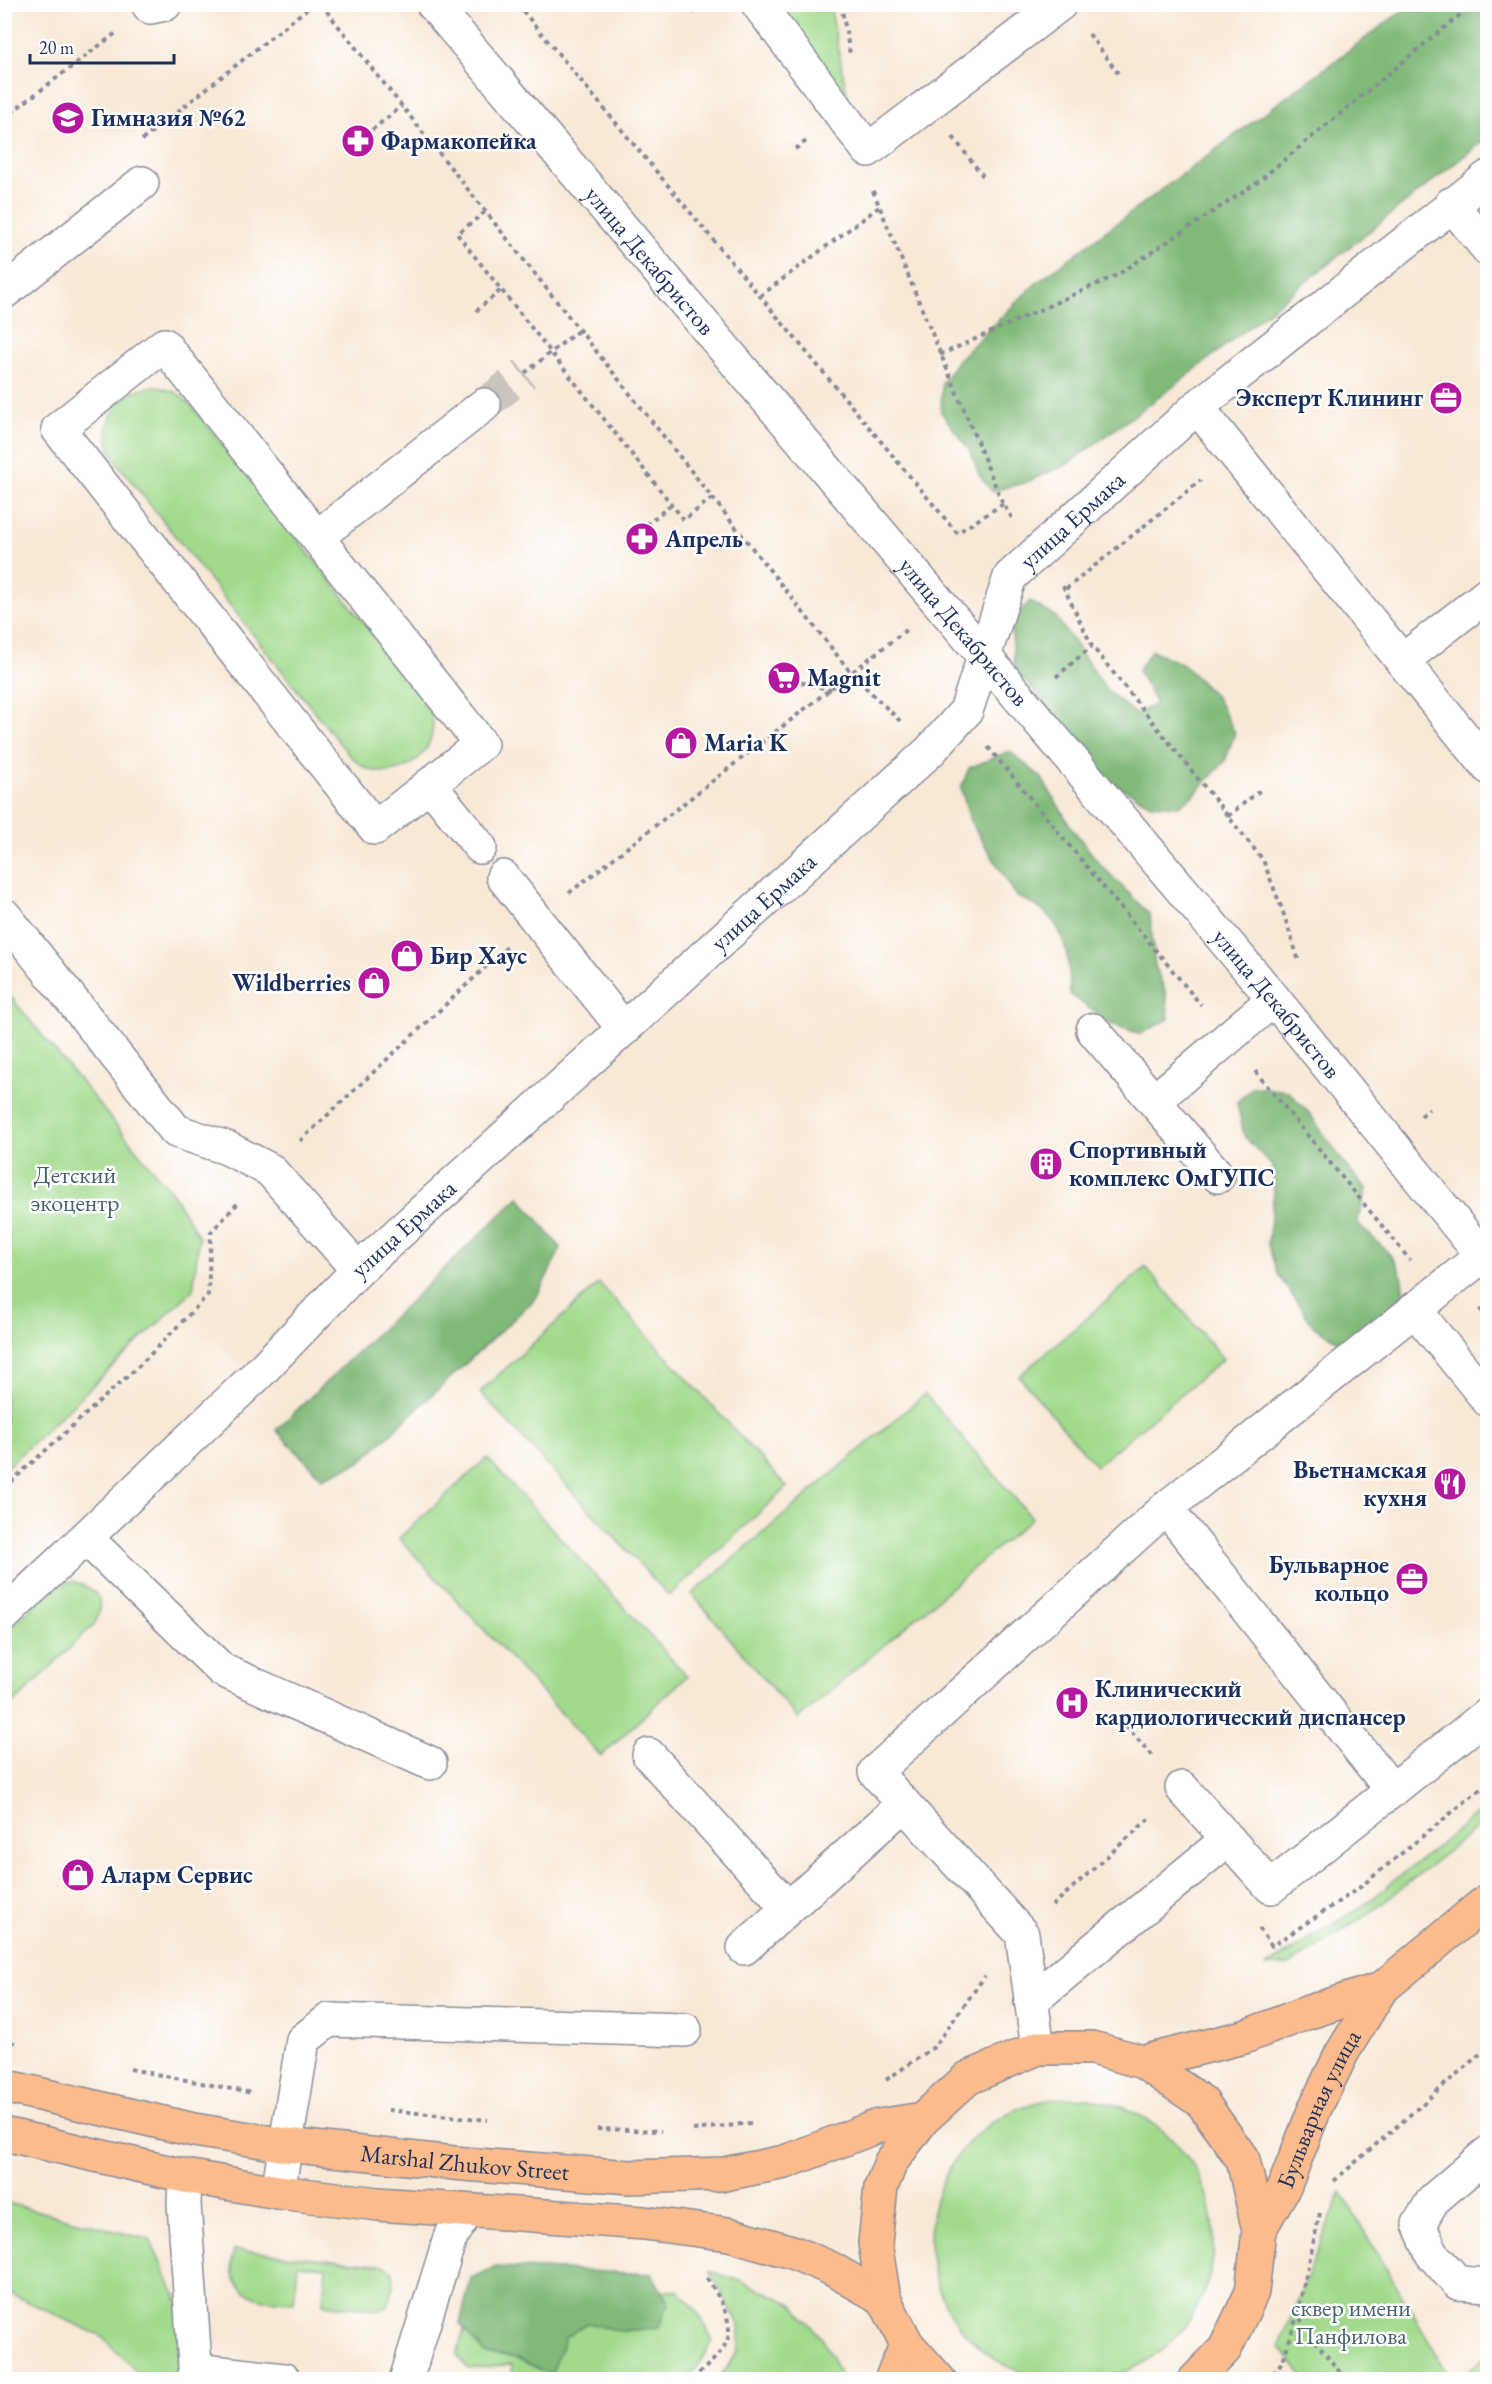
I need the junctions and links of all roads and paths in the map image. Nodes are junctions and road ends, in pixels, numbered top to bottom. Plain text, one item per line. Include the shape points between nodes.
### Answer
1 (313, 4) edge
2 (321, 4) edge
3 (433, 4) edge
4 (517, 4) edge
5 (703, 4) edge
6 (758, 4) edge
7 (1060, 4) edge
8 (1473, 4) edge
9 (155, 5) edge
10 (692, 13) dead end
11 (1097, 44) dead end
12 (1118, 73) dead end
13 (402, 106) junction
14 (4, 118) edge
15 (358, 141) dead end
16 (139, 143) dead end
17 (960, 147) dead end
18 (868, 150) junction
19 (982, 176) dead end
20 (1488, 177) edge
21 (142, 183) dead end
22 (1451, 204) junction
23 (879, 207) junction
24 (485, 212) junction
25 (1488, 249) edge
26 (501, 290) junction
27 (4, 292) edge
28 (760, 296) junction
29 (476, 311) dead end
30 (579, 330) junction
31 (551, 352) junction
32 (940, 355) junction
33 (525, 373) tunnel mouth
34 (484, 405) tunnel mouth
35 (1197, 407) junction
36 (1234, 454) junction
37 (712, 498) junction
38 (672, 504) junction
39 (646, 525) dead end
40 (317, 537) junction
41 (1066, 590) dead end
42 (1488, 594) edge
43 (940, 603) junction
44 (985, 657) junction
45 (1402, 661) junction
46 (852, 674) junction
47 (783, 678) dead end
48 (1055, 678) dead end
49 (831, 690) junction
50 (900, 721) dead end
51 (1488, 767) edge
52 (430, 785) junction
53 (1263, 788) dead end
54 (1228, 816) junction
55 (480, 847) dead end
56 (503, 877) dead end
57 (4, 915) edge
58 (537, 919) junction
59 (1301, 968) dead end
60 (1274, 999) junction
61 (624, 1029) junction
62 (1093, 1030) dead end
63 (1154, 1101) junction
64 (270, 1170) junction
65 (1218, 1176) dead end
66 (1485, 1259) edge
67 (358, 1270) junction
68 (1414, 1309) junction
69 (1488, 1400) edge
70 (4, 1488) edge
71 (1166, 1508) junction
72 (86, 1538) junction
73 (4, 1615) edge
74 (1488, 1714) edge
75 (1119, 1719) dead end
76 (1142, 1744) dead end
77 (649, 1755) dead end
78 (430, 1763) dead end
79 (1488, 1783) edge
80 (1182, 1788) joint
81 (1392, 1790) junction
82 (904, 1804) junction
83 (1228, 1839) junction
84 (1488, 1900) edge
85 (788, 1908) junction
86 (1022, 1934) junction
87 (1272, 1946) dead end
88 (744, 1948) dead end
89 (1381, 1989) junction
90 (1031, 2001) junction
91 (685, 2030) dead end
92 (4, 2040) edge
93 (24, 2045) dead end
94 (1488, 2047) edge
95 (1038, 2049) junction
96 (1143, 2062) junction
97 (121, 2067) dead end
98 (878, 2083) dead end
99 (4, 2086) edge
100 (293, 2101) junction
101 (387, 2110) dead end
102 (923, 2120) junction
103 (493, 2121) dead end
104 (759, 2122) dead end
105 (588, 2129) dead end
106 (671, 2131) dead end
107 (683, 2131) dead end
108 (4, 2134) edge
109 (286, 2145) junction
110 (1488, 2153) edge
111 (185, 2176) junction
112 (1330, 2189) dead end
113 (278, 2192) junction
114 (1321, 2207) dead end
115 (467, 2212) junction
116 (1259, 2230) junction
117 (704, 2273) dead end
118 (1488, 2285) edge
119 (884, 2299) junction
120 (1298, 2311) junction
121 (907, 2344) junction
122 (196, 2375) edge
123 (285, 2379) edge
124 (406, 2379) edge
125 (692, 2379) edge
126 (891, 2379) edge
127 (939, 2379) edge
128 (1195, 2379) edge
129 (1267, 2379) edge
130 (1346, 2379) edge

1 - 16 path
2 - 13 path
3 - 43 street, улица Декабристов
4 - 28 path
5 - 10 path
6 - 18 street
7 - 18 street
8 - 32 path via 1255,184 1107,280
9 - 14 path
11 - 12 path
13 - 15 path
13 - 24 path
17 - 19 path
18 - 23 path via 867,171
20 - 22 street, улица Ермака
21 - 27 street
22 - 25 street
22 - 35 street, улица Ермака
23 - 28 path
23 - 32 path
24 - 26 path via 457,234
24 - 30 path
26 - 29 path
26 - 31 path
28 - 32 path via 957,533 1003,504
30 - 31 path
30 - 37 path
31 - 33 path
31 - 38 path
34 - 40 street
35 - 36 street
35 - 44 street, улица Ермака via 1010,577
36 - 41 path
36 - 45 street
37 - 38 path via 684,520
37 - 46 path
38 - 39 path
40 - 52 street via 481,744
40 - 52 street via 164,345 58,429 375,828
42 - 45 street
43 - 44 street, улица Декабристов
43 - 46 path
44 - 60 street, улица Декабристов
44 - 61 street, улица Ермака via 966,711 930,751
45 - 51 street
46 - 49 path
46 - 50 path
47 - 49 path
48 - 54 path via 1092,646
49 - 58 path
52 - 55 street
53 - 54 path
54 - 59 path via 1263,860
56 - 58 street
57 - 64 street via 177,1131 227,1148
58 - 61 street
58 - 64 path
60 - 63 street
60 - 66 street, улица Декабристов
61 - 67 street, улица Ермака
62 - 63 street
63 - 65 street
64 - 67 street
64 - 70 path via 211,1232 208,1295 141,1364
66 - 68 street
67 - 72 street, улица Ермака via 258,1374
68 - 69 street
68 - 71 street
71 - 81 street
71 - 82 street via 875,1772
72 - 73 street, улица Ермака
72 - 78 street via 222,1670
74 - 81 street
75 - 76 path
77 - 85 street
79 - 87 path via 1359,1888
80 - 83 street
80 - 86 path
81 - 83 street via 1271,1887
82 - 85 street
82 - 86 street
83 - 90 street
84 - 89 main road, Бульварная улица
85 - 88 street
86 - 90 street
86 - 98 path via 1004,1950 934,2047
89 - 96 main road, Бульварная улица via 1244,2037
89 - 116 main road, Бульварная улица via 1342,2053 1285,2185
90 - 95 street
91 - 100 street via 329,2020 303,2040
92 - 93 path
94 - 112 path via 1335,2180
95 - 96 main road via 1092,2048
95 - 102 main road via 968,2078
96 - 116 main road via 1202,2102 1243,2160
97 - 100 path
99 - 109 main road, Marshal Zhukov Street via 194,2130
100 - 109 street
101 - 103 path
102 - 109 main road, Marshal Zhukov Street via 878,2126 785,2162 724,2174 630,2177
102 - 119 main road via 891,2162 881,2187 874,2243
104 - 107 path
105 - 106 path
108 - 111 main road, Marshal Zhukov Street
109 - 113 street
110 - 118 street via 1433,2200 1419,2224 1432,2254 1458,2283
111 - 113 main road, Marshal Zhukov Street
111 - 122 street
113 - 115 main road, Marshal Zhukov Street
114 - 120 path
115 - 119 main road, Marshal Zhukov Street via 644,2223 729,2234 792,2252 830,2268
115 - 124 street via 451,2235
116 - 128 main road via 1252,2292 1225,2349
117 - 125 path via 720,2298 729,2325 727,2343
119 - 121 main road
120 - 129 path via 1283,2361
120 - 130 path via 1303,2326
121 - 126 main road
121 - 127 main road
122 - 123 street

